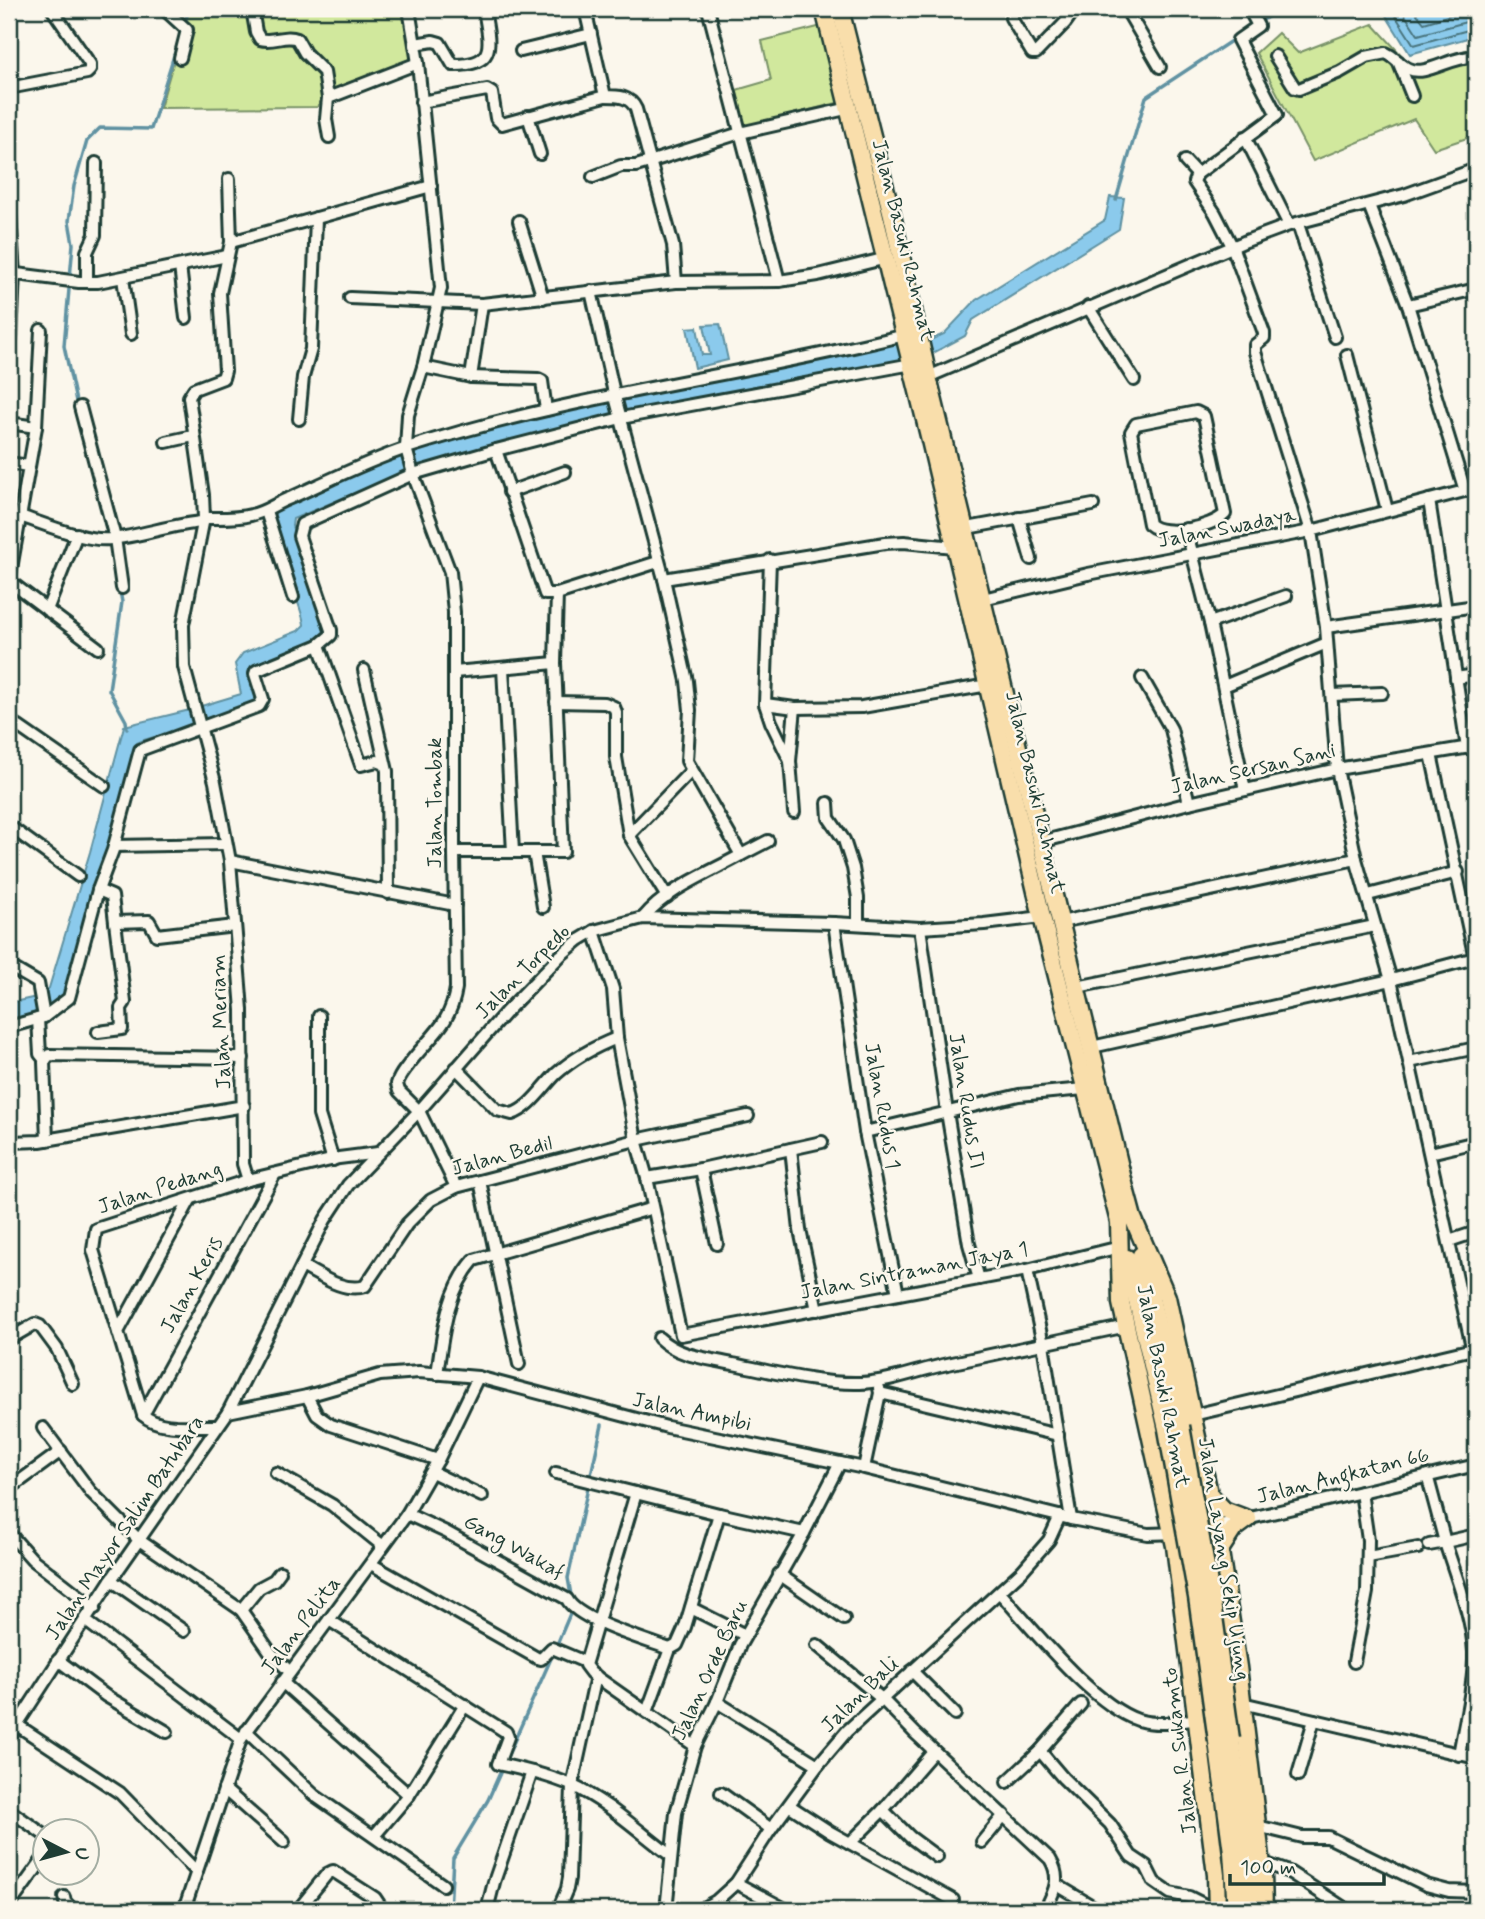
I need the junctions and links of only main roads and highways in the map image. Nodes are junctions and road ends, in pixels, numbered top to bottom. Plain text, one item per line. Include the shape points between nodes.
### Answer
1 (824, 9) edge
2 (840, 9) edge
3 (910, 337) junction
4 (919, 366) junction
5 (1126, 1220) junction
6 (1180, 1424) junction
7 (1162, 1486) junction
8 (1208, 1489) junction
9 (1220, 1550) junction
10 (1226, 1588) junction
11 (1180, 1589) junction
12 (1242, 1701) junction
13 (1197, 1712) junction
14 (1224, 1740) junction
15 (1216, 1910) edge
16 (1236, 1910) edge
17 (1250, 1910) edge
18 (1264, 1910) edge

1 - 3 highway, Jalan Basuki Rahmat
2 - 3 highway, Jalan Basuki Rahmat
3 - 4 highway, Jalan Basuki Rahmat
4 - 5 highway, Jalan Basuki Rahmat via 967,527 1092,1047
4 - 5 highway, Jalan Basuki Rahmat via 954,547 1042,917 1084,1089
5 - 6 highway, Jalan Layang Sekip Ujung
5 - 6 highway, Jalan Basuki Rahmat via 1167,1297
5 - 7 highway, Jalan Basuki Rahmat via 1119,1247 1121,1303
6 - 8 highway, Jalan Basuki Rahmat
6 - 14 highway, Jalan Layang Sekip Ujung, bridge via 1197,1597
7 - 8 highway via 1186,1508 1202,1502
7 - 11 highway, Jalan Basuki Rahmat
8 - 9 highway
8 - 9 highway via 1224,1510 1248,1519 1233,1530
9 - 10 highway
10 - 11 highway via 1208,1560 1197,1559 1187,1569
10 - 12 highway
11 - 13 highway, Jalan R. Sukamto
12 - 13 highway via 1231,1690 1207,1691 1199,1696
12 - 18 highway
13 - 15 highway, Jalan R. Sukamto
14 - 16 highway, Jalan Layang Sekip Ujung
14 - 17 highway, Jalan Layang Sekip Ujung via 1246,1851

